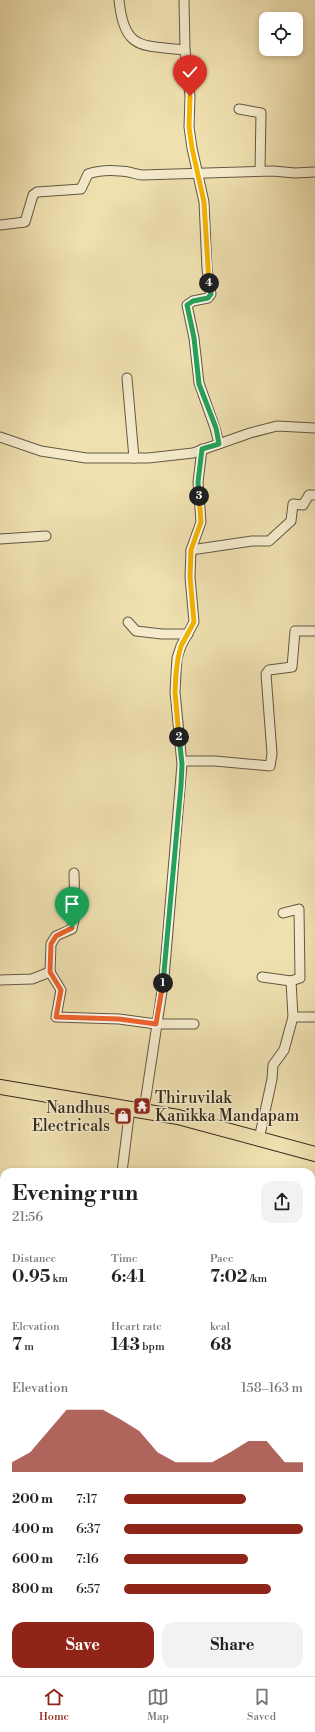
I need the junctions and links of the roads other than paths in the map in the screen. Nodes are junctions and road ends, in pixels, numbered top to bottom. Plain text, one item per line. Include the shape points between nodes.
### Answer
1 (119, 0) edge
2 (184, 0) edge
3 (185, 50) junction
4 (238, 108) dead end
5 (260, 171) junction
6 (315, 172) edge
7 (199, 174) junction
8 (0, 225) edge
9 (127, 378) dead end
10 (315, 428) edge
11 (0, 437) edge
12 (219, 444) junction
13 (202, 449) junction
14 (134, 458) junction
15 (315, 495) edge
16 (46, 536) dead end
17 (0, 539) edge
18 (191, 550) junction
19 (128, 622) dead end
20 (315, 631) edge
21 (188, 634) junction
22 (182, 761) junction
23 (74, 873) dead end
24 (283, 913) dead end
25 (50, 972) junction
26 (262, 977) dead end
27 (0, 980) edge
28 (291, 981) junction
29 (315, 1017) edge
30 (293, 1018) junction
31 (156, 1024) junction
32 (194, 1024) dead end
33 (0, 1087) edge
34 (137, 1109) junction
35 (260, 1140) junction
36 (315, 1154) edge
37 (123, 1168) edge

1 - 3 street via 124,28 128,36 137,43
2 - 3 street
3 - 7 street via 190,96 189,127
4 - 5 street via 261,113
5 - 6 street
5 - 7 street
7 - 8 street via 142,175 121,170 93,172 88,174 81,190 37,192 33,195 25,222
7 - 12 street via 204,202 211,294 208,298 187,305 199,384 216,428
9 - 14 street
10 - 12 street via 277,426
11 - 14 street via 40,451 86,458
12 - 13 street
13 - 14 street via 193,453
13 - 18 street via 198,482 201,522
15 - 18 street via 310,495 303,505 293,504 291,520 269,541
16 - 17 street
18 - 21 street via 190,577 194,622
19 - 21 street via 136,631
20 - 22 street via 295,631 292,667 269,670 266,674 272,754 270,766
21 - 22 street via 178,658 175,692
22 - 31 street via 164,978
23 - 25 street via 75,916 72,928 56,936 51,944
24 - 28 street via 299,909 300,978
25 - 27 street via 32,979
25 - 31 street via 61,990 56,1017 119,1019
26 - 28 street
28 - 30 street
29 - 30 street
30 - 35 street via 284,1050 273,1065
31 - 32 street
31 - 34 street
33 - 34 main road
34 - 35 main road via 178,1117
34 - 37 street
35 - 36 main road

